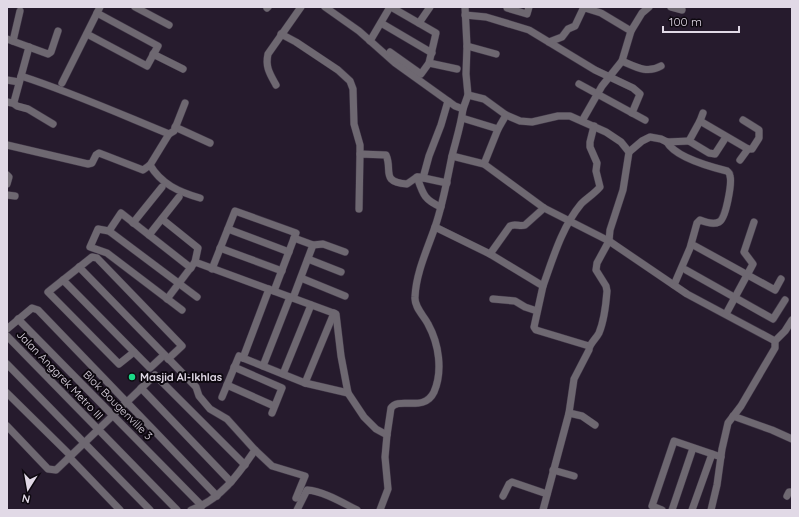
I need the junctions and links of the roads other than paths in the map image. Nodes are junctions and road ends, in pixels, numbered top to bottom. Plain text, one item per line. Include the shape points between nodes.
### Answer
1 (135, 7) edge
2 (301, 7) edge
3 (325, 7) edge
4 (391, 7) edge
5 (430, 7) edge
6 (465, 7) edge
7 (507, 7) edge
8 (529, 7) edge
9 (648, 7) edge
10 (671, 7) edge
11 (99, 10) edge
12 (682, 10) dead end
13 (20, 11) dead end
14 (465, 15) junction
15 (381, 23) junction
16 (419, 23) junction
17 (169, 25) dead end
18 (58, 31) dead end
19 (631, 31) junction
20 (87, 34) junction
21 (281, 34) junction
22 (10, 40) edge
23 (371, 40) junction
24 (550, 42) junction
25 (467, 46) junction
26 (29, 47) junction
27 (432, 53) junction
28 (153, 54) junction
29 (496, 54) dead end
30 (622, 61) junction
31 (429, 63) junction
32 (662, 66) dead end
33 (183, 69) dead end
34 (457, 69) dead end
35 (610, 76) junction
36 (20, 79) junction
37 (7, 80) edge
38 (62, 83) dead end
39 (579, 84) dead end
40 (276, 85) dead end
41 (468, 95) junction
42 (597, 95) junction
43 (448, 101) junction
44 (10, 103) edge
45 (185, 103) dead end
46 (463, 109) junction
47 (632, 113) junction
48 (703, 113) dead end
49 (506, 115) junction
50 (462, 118) junction
51 (644, 120) dead end
52 (743, 120) dead end
53 (582, 121) junction
54 (700, 121) junction
55 (53, 124) dead end
56 (594, 126) junction
57 (175, 127) junction
58 (498, 130) junction
59 (169, 134) junction
60 (726, 137) junction
61 (689, 141) junction
62 (667, 142) junction
63 (210, 143) dead end
64 (7, 145) edge
65 (748, 149) junction
66 (629, 152) junction
67 (360, 154) junction
68 (452, 156) junction
69 (740, 160) dead end
70 (484, 164) junction
71 (150, 165) junction
72 (7, 175) edge
73 (420, 178) junction
74 (447, 183) junction
75 (7, 184) edge
76 (162, 187) dead end
77 (7, 195) edge
78 (15, 196) dead end
79 (179, 198) dead end
80 (200, 198) dead end
81 (441, 207) junction
82 (544, 208) junction
83 (359, 209) dead end
84 (162, 219) junction
85 (570, 221) junction
86 (754, 222) dead end
87 (133, 223) junction
88 (435, 227) junction
89 (228, 229) junction
90 (109, 231) junction
91 (149, 235) junction
92 (294, 238) junction
93 (608, 240) junction
94 (312, 245) junction
95 (695, 246) dead end
96 (220, 248) junction
97 (289, 252) junction
98 (344, 252) dead end
99 (490, 254) junction
100 (308, 259) junction
101 (193, 265) junction
102 (79, 267) junction
103 (212, 269) junction
104 (686, 270) dead end
105 (282, 271) junction
106 (341, 272) dead end
107 (747, 275) junction
108 (301, 278) junction
109 (781, 279) dead end
110 (63, 280) junction
111 (179, 283) junction
112 (674, 285) junction
113 (543, 286) junction
114 (271, 290) junction
115 (345, 296) dead end
116 (197, 297) dead end
117 (292, 298) junction
118 (735, 298) junction
119 (167, 299) junction
120 (493, 299) dead end
121 (785, 300) dead end
122 (311, 305) junction
123 (182, 310) dead end
124 (537, 311) junction
125 (334, 314) junction
126 (726, 314) junction
127 (18, 319) junction
128 (792, 320) edge
129 (7, 329) edge
130 (7, 336) edge
131 (775, 341) junction
132 (589, 346) junction
133 (134, 352) junction
134 (166, 357) junction
135 (243, 358) junction
136 (7, 364) edge
137 (263, 366) junction
138 (234, 367) junction
139 (283, 374) junction
140 (305, 383) junction
141 (227, 385) junction
142 (141, 388) junction
143 (7, 393) edge
144 (348, 393) junction
145 (222, 397) dead end
146 (126, 402) junction
147 (569, 413) junction
148 (113, 415) junction
149 (733, 416) junction
150 (595, 425) dead end
151 (7, 426) edge
152 (98, 430) junction
153 (387, 434) junction
154 (792, 440) edge
155 (84, 443) junction
156 (693, 448) junction
157 (255, 450) junction
158 (712, 454) junction
159 (70, 457) junction
160 (721, 457) junction
161 (244, 465) junction
162 (553, 470) junction
163 (574, 476) dead end
164 (231, 482) junction
165 (547, 494) junction
166 (217, 496) junction
167 (504, 496) dead end
168 (296, 498) dead end
169 (202, 506) junction
170 (120, 510) edge
171 (150, 510) edge
172 (178, 510) edge
173 (191, 510) edge
174 (297, 510) edge
175 (358, 510) edge
176 (380, 510) edge
177 (543, 510) edge
178 (662, 510) edge
179 (672, 510) edge
180 (692, 510) edge
181 (711, 510) edge

1 - 17 street
2 - 21 street
3 - 23 street
4 - 15 street
4 - 16 street
5 - 16 street
6 - 14 street
7 - 8 street via 527,14
9 - 19 street
10 - 12 street
11 - 20 street
11 - 28 street via 158,46
13 - 22 street
14 - 24 street via 512,24
14 - 25 street
15 - 23 street
15 - 27 street
16 - 27 street via 436,33
18 - 26 street via 50,53
19 - 24 street via 601,13 585,8 575,26 568,29 562,37
19 - 30 street
20 - 28 street via 147,66
20 - 38 street
21 - 40 street via 266,61
21 - 67 street via 338,70 350,81
22 - 26 street
23 - 31 street via 421,74
23 - 43 street via 395,63
24 - 35 street via 595,70
25 - 29 street
25 - 41 street
26 - 36 street
27 - 31 street
28 - 33 street
30 - 32 street via 650,71
30 - 35 street
31 - 34 street
35 - 42 street
35 - 47 street via 639,92
36 - 37 street
36 - 44 street
36 - 59 street via 41,82
39 - 42 street
41 - 46 street
41 - 49 street via 484,99
42 - 47 street
42 - 53 street
43 - 46 street
43 - 73 street
44 - 55 street via 28,109
45 - 57 street
46 - 50 street
47 - 51 street
48 - 54 street
49 - 53 street via 520,121 532,122 558,116 570,116
49 - 58 street
50 - 58 street
50 - 68 street
52 - 65 street via 760,132 753,148
53 - 56 street
54 - 60 street
54 - 61 street
56 - 66 street via 622,142
56 - 85 street via 590,147 598,163 596,171 600,187 584,201
57 - 59 street
57 - 63 street
58 - 70 street
59 - 71 street
60 - 61 street via 715,154
60 - 65 street
61 - 62 street
62 - 66 street via 648,138
62 - 112 street via 686,157 730,174 727,204 722,220 714,223 700,220 697,223 690,248
64 - 71 street via 88,164 92,163 99,153 141,170
65 - 69 street
66 - 93 street via 623,190
67 - 73 street via 386,156 388,174 392,180 407,184
67 - 83 street
68 - 70 street
68 - 74 street
70 - 82 street
71 - 80 street via 169,186
72 - 75 street
73 - 74 street
73 - 81 street via 423,194 431,203
74 - 81 street
76 - 87 street
77 - 78 street
79 - 84 street
81 - 88 street
82 - 85 street
82 - 99 street via 525,225 510,226
84 - 91 street
84 - 101 street via 198,248
85 - 93 street
85 - 113 street via 553,256
86 - 107 street via 744,252 753,264
87 - 90 street via 121,214
87 - 91 street
88 - 99 street
88 - 153 street via 421,265 415,297 416,304 437,344 438,371 435,388 431,397 422,403 393,406
89 - 92 street via 235,211 296,234
89 - 96 street
89 - 97 street
90 - 111 street
90 - 119 street via 98,229 90,247 107,253
91 - 101 street
92 - 94 street
92 - 97 street
93 - 112 street
93 - 132 street via 596,267 607,291 602,324
94 - 98 street via 324,244
94 - 100 street
95 - 107 street
96 - 103 street
96 - 105 street
97 - 105 street
99 - 113 street
100 - 106 street
100 - 108 street
101 - 103 street
101 - 111 street
102 - 110 street
102 - 134 street
102 - 134 street via 92,257 97,258 182,346
103 - 114 street
104 - 118 street
105 - 114 street
107 - 109 street via 775,290
107 - 118 street
108 - 115 street
108 - 117 street
110 - 133 street
110 - 133 street via 48,292 119,364
111 - 116 street
111 - 119 street
112 - 126 street
113 - 124 street
114 - 117 street
114 - 135 street
117 - 122 street
117 - 137 street
118 - 121 street via 773,319
118 - 126 street
119 - 123 street
120 - 124 street via 514,301
122 - 125 street
122 - 139 street
124 - 132 street via 534,327 536,330
125 - 140 street
125 - 144 street
126 - 131 street
127 - 129 street
127 - 146 street via 32,308 38,310
127 - 148 street, Blok Bougenville 3
128 - 131 street
130 - 152 street, Jalan Anggrek Metro III
131 - 149 street via 775,348
132 - 147 street via 574,379
133 - 134 street via 150,368
134 - 157 street via 196,387 199,396 210,410 227,419
135 - 137 street
135 - 138 street via 239,356
136 - 155 street
137 - 139 street
138 - 141 street
138 - 141 street via 282,388 273,410
139 - 140 street
140 - 144 street
141 - 145 street
142 - 146 street
142 - 161 street via 155,375
142 - 164 street
143 - 159 street
144 - 153 street via 364,417 376,429
146 - 148 street
146 - 166 street
147 - 150 street via 582,416
147 - 162 street
148 - 152 street
148 - 169 street, Blok Bougenville 3
149 - 154 street
149 - 160 street via 728,423
151 - 159 street via 50,470 56,470
152 - 155 street
152 - 172 street, Jalan Anggrek Metro III
153 - 176 street via 388,489
155 - 159 street
155 - 171 street
156 - 158 street
156 - 178 street via 674,441 652,506
156 - 179 street
157 - 161 street
157 - 168 street via 272,466 305,476
158 - 160 street
158 - 180 street
159 - 170 street
160 - 181 street
161 - 164 street
162 - 163 street
162 - 165 street
164 - 166 street
165 - 167 street via 512,482
165 - 177 street
166 - 169 street
169 - 173 street
174 - 175 street via 307,490 310,490

